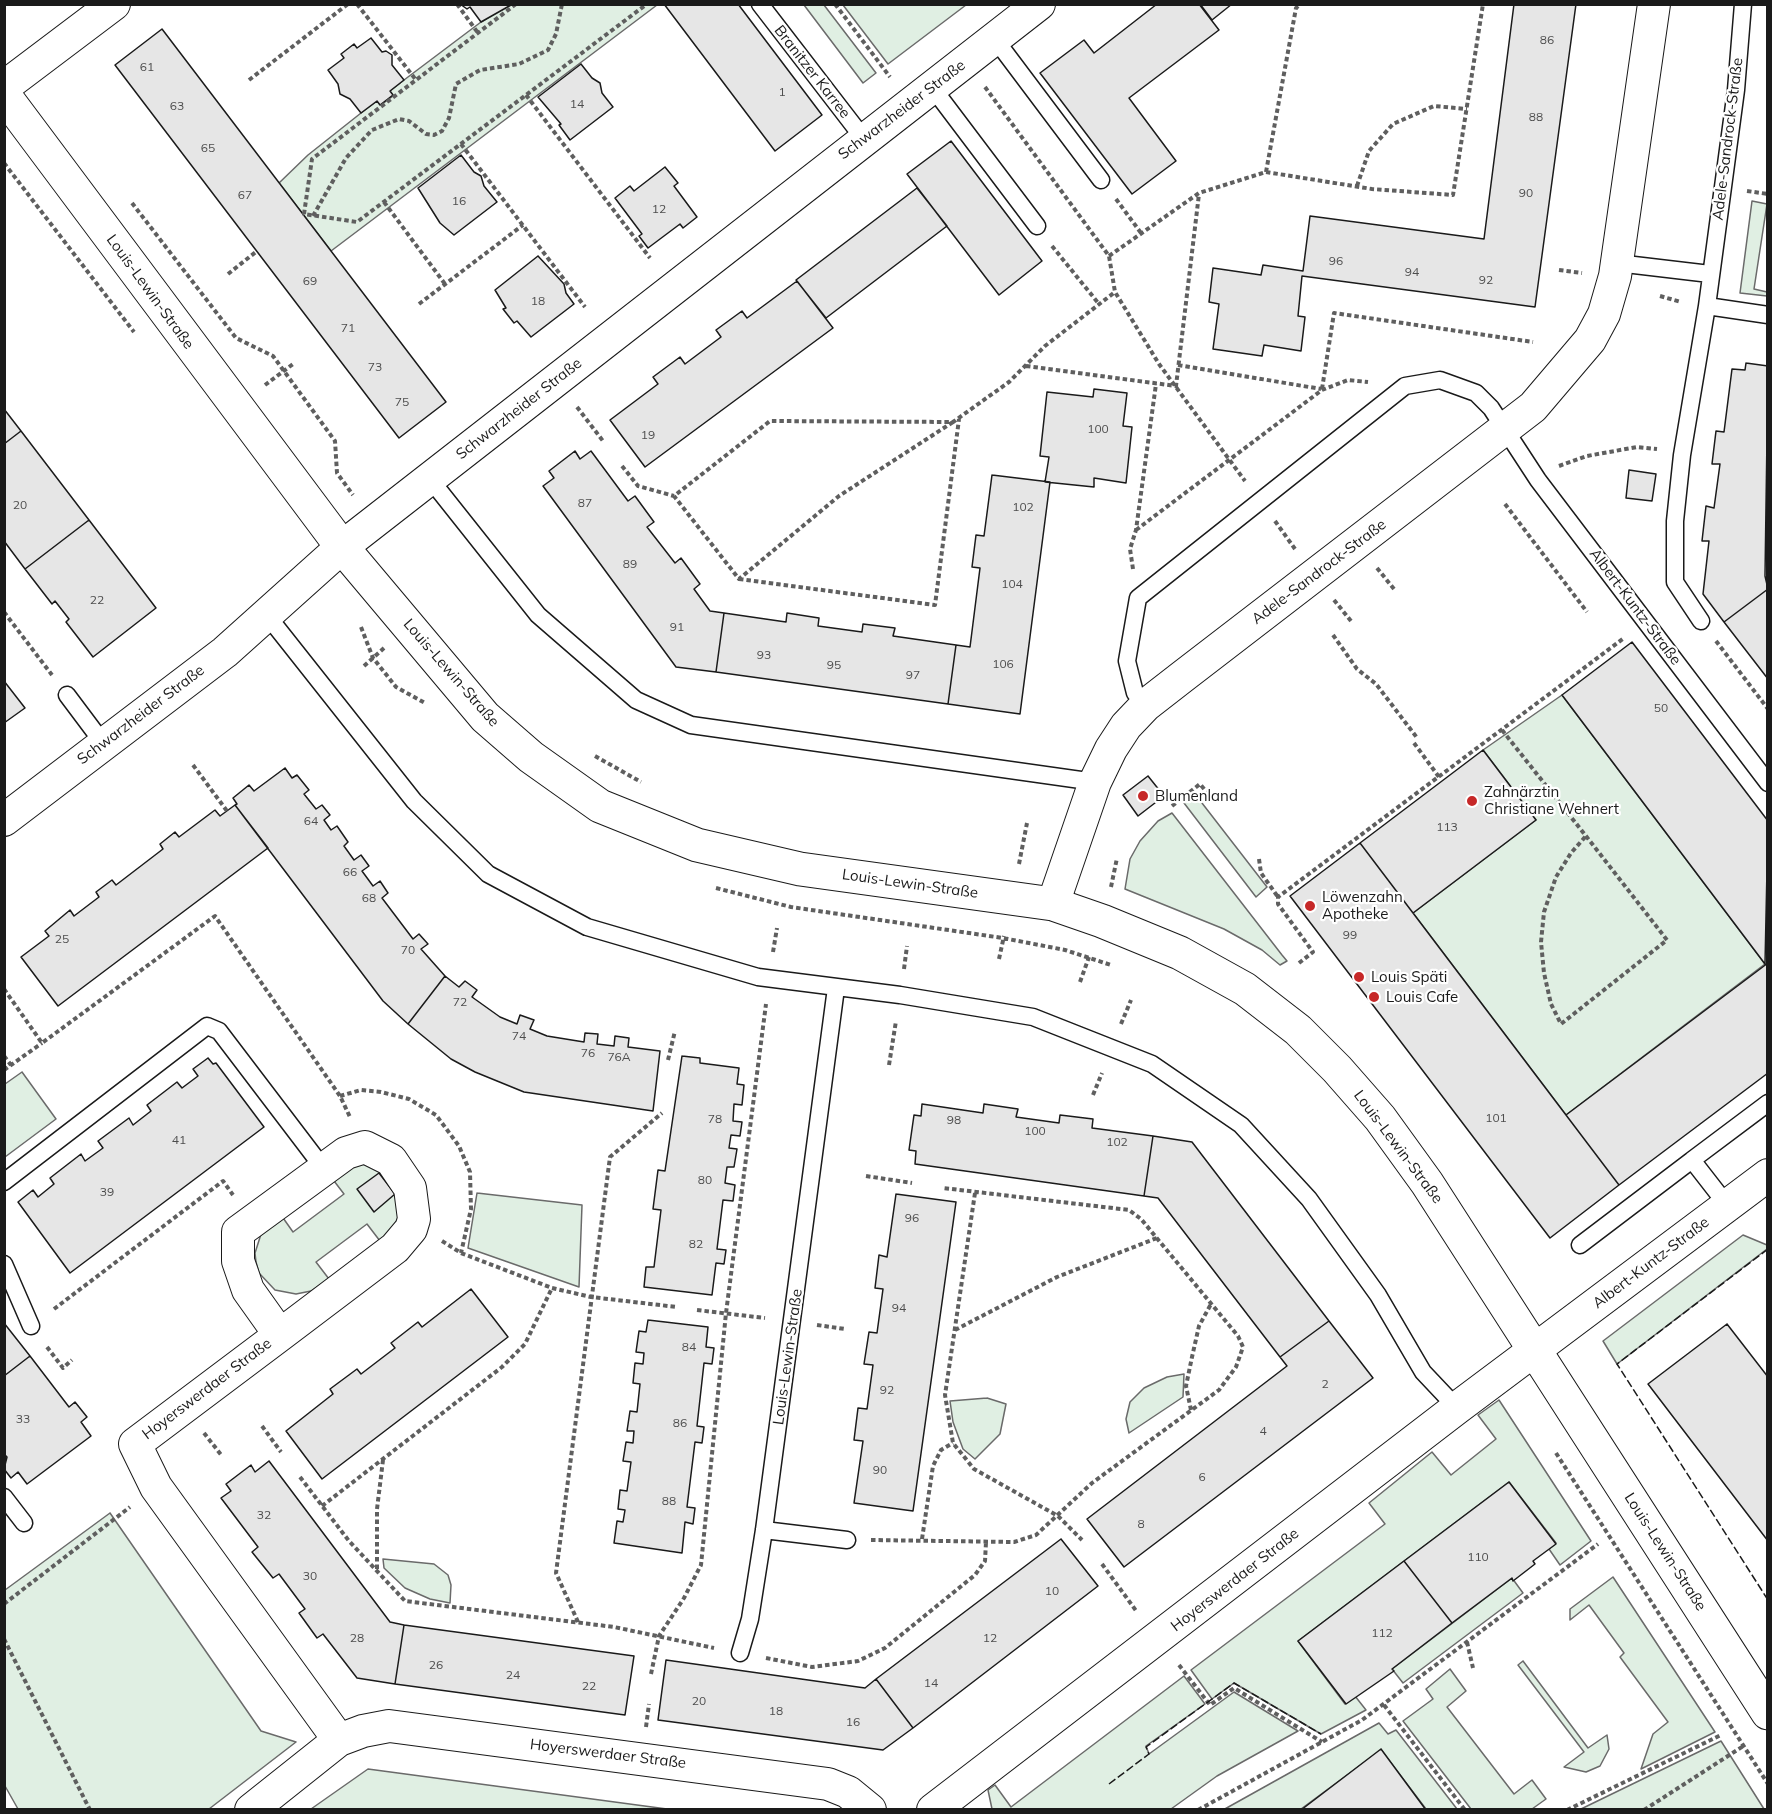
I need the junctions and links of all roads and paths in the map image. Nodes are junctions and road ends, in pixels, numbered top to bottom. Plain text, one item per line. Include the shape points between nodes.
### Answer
1 (114, 4) edge
2 (348, 4) edge
3 (357, 4) edge
4 (457, 4) edge
5 (516, 4) edge
6 (562, 4) edge
7 (647, 4) edge
8 (760, 4) edge
9 (835, 4) edge
10 (1039, 4) edge
11 (1301, 4) edge
12 (1483, 4) edge
13 (1654, 4) edge
14 (1743, 4) edge
15 (478, 33) junction
16 (995, 39) junction
17 (966, 61) junction
18 (883, 68) dead end
19 (249, 80) dead end
20 (416, 80) junction
21 (4, 87) edge
22 (932, 87) junction
23 (4, 95) edge
24 (526, 95) junction
25 (1467, 109) junction
26 (864, 139) junction
27 (461, 144) junction
28 (4, 163) edge
29 (1266, 172) junction
30 (1105, 186) joint
31 (1358, 186) junction
32 (1199, 193) junction
33 (127, 196) dead end
34 (384, 202) junction
35 (313, 216) junction
36 (523, 225) junction
37 (1041, 233) joint
38 (1141, 233) junction
39 (257, 251) dead end
40 (1109, 256) junction
41 (650, 258) dead end
42 (1617, 263) junction
43 (228, 274) dead end
44 (1710, 274) junction
45 (445, 284) junction
46 (1115, 292) junction
47 (420, 304) dead end
48 (1099, 304) junction
49 (1707, 306) junction
50 (585, 307) dead end
51 (1767, 315) edge
52 (140, 340) dead end
53 (1533, 342) dead end
54 (293, 364) dead end
55 (1178, 365) junction
56 (1026, 366) junction
57 (284, 371) junction
58 (1156, 384) junction
59 (1176, 386) junction
60 (262, 387) dead end
61 (1322, 390) junction
62 (577, 406) dead end
63 (959, 418) junction
64 (953, 422) junction
65 (1505, 430) junction
66 (603, 441) dead end
67 (1682, 455) junction
68 (1230, 460) junction
69 (622, 466) dead end
70 (430, 479) junction
71 (1538, 480) junction
72 (674, 496) junction
73 (1260, 501) junction
74 (1505, 504) dead end
75 (373, 523) junction
76 (342, 547) junction
77 (1315, 576) junction
78 (739, 579) junction
79 (4, 612) edge
80 (1587, 612) dead end
81 (266, 614) junction
82 (358, 620) dead end
83 (1647, 621) junction
84 (1701, 621) joint
85 (1333, 635) dead end
86 (384, 647) dead end
87 (373, 658) junction
88 (364, 666) dead end
89 (67, 695) joint
90 (429, 705) dead end
91 (1146, 705) junction
92 (1767, 709) edge
93 (1502, 730) junction
94 (1418, 739) dead end
95 (103, 743) junction
96 (1414, 743) dead end
97 (193, 765) dead end
98 (1439, 777) junction
99 (1095, 782) junction
100 (1767, 783) edge
101 (1210, 796) dead end
102 (1172, 806) dead end
103 (227, 811) dead end
104 (4, 820) edge
105 (1586, 836) junction
106 (1259, 859) dead end
107 (707, 886) dead end
108 (1278, 897) junction
109 (1053, 904) junction
110 (777, 928) dead end
111 (1299, 963) dead end
112 (1115, 967) dead end
113 (769, 979) junction
114 (836, 988) junction
115 (675, 1030) dead end
116 (42, 1043) dead end
117 (4, 1056) edge
118 (668, 1060) dead end
119 (11, 1065) junction
120 (4, 1070) edge
121 (340, 1096) dead end
122 (1767, 1103) edge
123 (662, 1113) dead end
124 (1692, 1160) junction
125 (324, 1169) junction
126 (1767, 1175) edge
127 (866, 1176) dead end
128 (4, 1182) edge
129 (912, 1183) dead end
130 (943, 1188) dead end
131 (975, 1193) junction
132 (237, 1201) dead end
133 (1727, 1205) junction
134 (411, 1229) junction
135 (1157, 1238) junction
136 (1580, 1245) dead end
137 (461, 1252) junction
138 (4, 1264) edge
139 (552, 1288) junction
140 (591, 1297) junction
141 (1211, 1304) junction
142 (677, 1307) dead end
143 (32, 1326) joint
144 (829, 1327) dead end
145 (845, 1329) dead end
146 (955, 1330) junction
147 (280, 1335) junction
148 (1535, 1351) junction
149 (1457, 1408) junction
150 (1191, 1410) junction
151 (262, 1426) dead end
152 (953, 1443) junction
153 (1553, 1445) dead end
154 (281, 1452) dead end
155 (383, 1459) junction
156 (300, 1478) dead end
157 (156, 1487) junction
158 (4, 1497) edge
159 (322, 1506) junction
160 (1058, 1516) junction
161 (24, 1523) dead end
162 (764, 1530) junction
163 (922, 1539) junction
164 (847, 1540) joint
165 (1082, 1540) dead end
166 (986, 1542) junction
167 (1598, 1544) dead end
168 (1102, 1564) dead end
169 (377, 1570) junction
170 (4, 1604) edge
171 (578, 1623) junction
172 (659, 1636) junction
173 (4, 1639) edge
174 (1159, 1639) junction
175 (1467, 1642) junction
176 (740, 1653) junction
177 (1473, 1668) dead end
178 (651, 1674) dead end
179 (1384, 1705) junction
180 (1767, 1713) edge
181 (1721, 1735) dead end
182 (339, 1740) junction
183 (1322, 1742) junction
184 (1749, 1743) dead end
185 (1743, 1746) junction
186 (1767, 1784) edge
187 (952, 1804) edge
188 (90, 1809) edge
189 (251, 1809) edge
190 (870, 1809) edge
191 (1198, 1809) edge
192 (1465, 1809) edge
193 (1567, 1809) edge
194 (1644, 1809) edge

1 - 21 street
2 - 19 path
3 - 20 path
4 - 15 path
5 - 15 path
6 - 35 path via 548,50 519,64 480,70 456,84 442,131 426,134 409,121 399,119 372,130 346,158
7 - 24 path
8 - 26 lane, Branitzer Karree
9 - 18 path
10 - 16 street, Schwarzheider Straße
11 - 29 path via 1296,8
12 - 25 path
13 - 42 street, Adele-Sandrock-Straße
14 - 44 lane, Adele-Sandrock-Straße via 1736,90
15 - 20 path
16 - 17 street, Schwarzheider Straße
16 - 30 lane
17 - 22 street, Schwarzheider Straße
17 - 40 path
20 - 35 path via 312,159 304,214
22 - 26 street, Schwarzheider Straße
22 - 37 lane
23 - 76 street, Louis-Lewin-Straße
24 - 27 path
24 - 41 path
25 - 31 path via 1434,106 1393,124 1369,151
25 - 31 path via 1453,195
26 - 70 street, Schwarzheider Straße
27 - 34 path
27 - 36 path
28 - 52 path
29 - 31 path
29 - 32 path
30 - 38 path
32 - 38 path
32 - 55 path
33 - 57 path via 236,338 273,356
34 - 35 path via 357,222
34 - 45 path
36 - 45 path
36 - 50 path
37 - 48 path
38 - 40 path
39 - 43 path
40 - 46 path
42 - 44 lane
42 - 65 street, Adele-Sandrock-Straße via 1604,314 1590,340 1533,407
44 - 49 lane, Adele-Sandrock-Straße
45 - 47 path
46 - 48 path
46 - 59 path
48 - 56 path
49 - 51 lane
49 - 67 lane, Adele-Sandrock-Straße
53 - 61 path via 1334,313
54 - 57 path
55 - 59 path
55 - 61 path
56 - 58 path
56 - 63 path
57 - 60 path
57 - 75 path via 335,441 337,473
58 - 59 path
58 - 68 path via 1136,530
59 - 68 path
61 - 68 path
62 - 66 path
63 - 64 path
63 - 78 path via 935,605
64 - 72 path via 770,421
64 - 78 path via 839,496
65 - 71 lane, Albert-Kuntz-Straße
65 - 73 lane, Albert-Kuntz-Straße via 1476,393 1440,380 1405,386
65 - 77 street, Adele-Sandrock-Straße
67 - 71 path via 1637,447 1564,463
67 - 84 lane, Adele-Sandrock-Straße via 1675,521 1675,582
68 - 73 path
69 - 72 path via 638,486
70 - 75 street, Schwarzheider Straße
70 - 99 lane via 538,615 636,700 691,725
71 - 83 lane, Albert-Kuntz-Straße
72 - 78 path
73 - 77 path
73 - 91 lane, Albert-Kuntz-Straße via 1138,598 1127,661 1135,693
74 - 80 path
75 - 76 street, Schwarzheider Straße
76 - 81 street, Schwarzheider Straße
76 - 109 street, Louis-Lewin-Straße via 485,717 531,757 600,806 697,845 800,869
77 - 91 street, Adele-Sandrock-Straße
79 - 89 path
81 - 95 street, Schwarzheider Straße via 225,652
81 - 113 lane via 414,801 488,874 587,927
82 - 87 path
83 - 93 path
83 - 100 lane, Albert-Kuntz-Straße
84 - 92 path
85 - 94 path
86 - 87 path
87 - 88 path
87 - 90 path via 396,687
89 - 95 lane
91 - 99 street, Adele-Sandrock-Straße via 1116,741
93 - 98 path
93 - 105 path
95 - 104 street, Schwarzheider Straße
96 - 98 path
97 - 103 path
98 - 108 path
99 - 109 street, Adele-Sandrock-Straße
101 - 102 path via 1200,784
105 - 105 path via 1667,940 1561,1024 1551,1004 1544,973 1544,912 1556,877
106 - 108 path via 1261,873
107 - 112 path via 791,907 1065,950
108 - 111 path via 1278,904 1313,952
109 - 148 street, Louis-Lewin-Straße via 1179,953 1245,989 1298,1030 1380,1118 1427,1183
110 - 113 path
113 - 114 lane
113 - 172 path via 726,1313 701,1565
114 - 149 lane via 1033,1017 1152,1064 1241,1125 1309,1199 1378,1295 1423,1372
114 - 162 lane, Louis-Lewin-Straße
115 - 118 path
116 - 119 path
117 - 119 path
119 - 120 path
121 - 137 path via 361,1090 381,1092 410,1099 436,1115 459,1146 470,1172 471,1209
122 - 124 lane
123 - 140 path via 610,1157
124 - 133 lane
124 - 136 lane
125 - 128 lane via 219,1031 207,1026
125 - 134 street, Hoyerswerdaer Straße via 346,1153 365,1147 391,1160 410,1188 414,1219
125 - 147 street, Hoyerswerdaer Straße via 238,1232 238,1261 248,1290
126 - 133 street, Albert-Kuntz-Straße
127 - 129 path
130 - 131 path
131 - 135 path via 1129,1210
131 - 146 path
132 - 143 path via 223,1181
133 - 148 street, Albert-Kuntz-Straße
134 - 137 path
134 - 147 street, Hoyerswerdaer Straße via 395,1248
135 - 141 path
135 - 146 path via 1057,1277
137 - 139 path
138 - 143 lane
139 - 140 path
139 - 155 path via 525,1344
140 - 142 path
140 - 171 path via 556,1573
141 - 150 path via 1199,1326 1186,1386
141 - 150 path via 1243,1347 1236,1367 1220,1390
144 - 145 path
146 - 152 path via 945,1395
147 - 157 street, Hoyerswerdaer Straße via 135,1444
148 - 149 street, Hoyerswerdaer Straße
148 - 180 street, Louis-Lewin-Straße
149 - 174 street, Hoyerswerdaer Straße
150 - 160 path via 1092,1483
151 - 154 path
152 - 160 path via 974,1469
152 - 163 path via 941,1450 933,1466
153 - 185 path via 1560,1463
155 - 159 path
155 - 169 path via 377,1509
156 - 159 path
157 - 170 path
157 - 182 street, Hoyerswerdaer Straße
158 - 161 lane
159 - 169 path
160 - 165 path
160 - 166 path via 1036,1535 1014,1542
162 - 164 lane
162 - 176 lane, Louis-Lewin-Straße via 750,1619
163 - 164 path
163 - 166 path
166 - 176 path via 985,1561 975,1575 885,1648 858,1661 812,1667
167 - 175 path
168 - 174 path
169 - 171 path via 405,1601
171 - 172 path
172 - 176 path
172 - 178 path
173 - 188 path
174 - 183 path via 1210,1705 1234,1688
174 - 187 street, Hoyerswerdaer Straße
175 - 177 path
175 - 179 path
179 - 183 path
179 - 192 path
181 - 193 path
182 - 189 street, Hoyerswerdaer Straße
182 - 190 street, Hoyerswerdaer Straße via 389,1726 828,1784 848,1792
183 - 191 path
184 - 185 path
185 - 186 path
185 - 194 path

